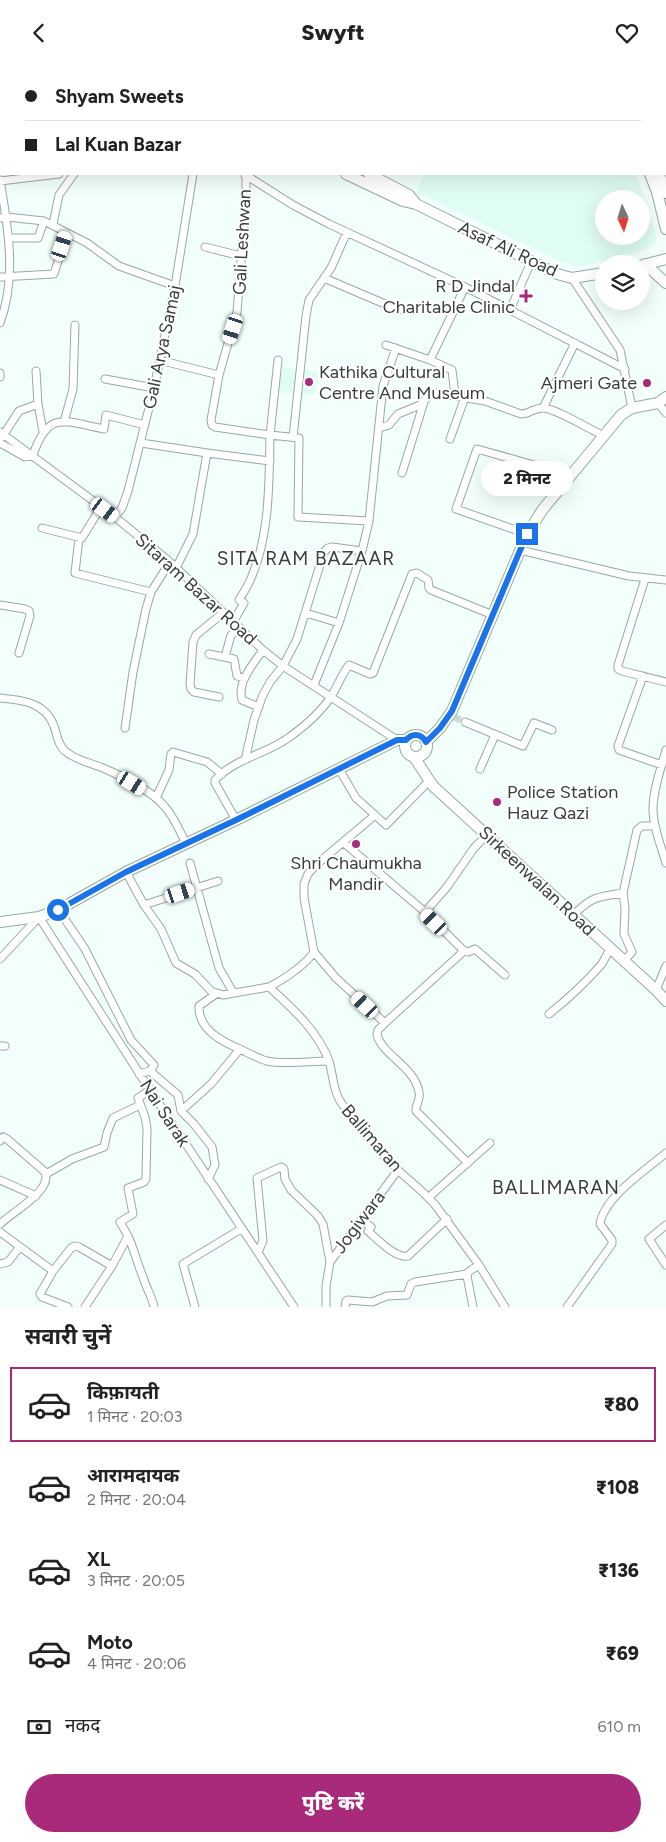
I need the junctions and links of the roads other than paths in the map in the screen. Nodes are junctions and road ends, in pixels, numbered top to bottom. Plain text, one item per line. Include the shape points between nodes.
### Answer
1 (49, 175) edge
2 (73, 175) edge
3 (193, 175) edge
4 (245, 175) edge
5 (247, 175) edge
6 (348, 175) edge
7 (371, 175) edge
8 (650, 175) edge
9 (659, 175) edge
10 (0, 180) edge
11 (666, 193) edge
12 (416, 204) junction
13 (3, 218) edge
14 (44, 221) junction
15 (53, 224) junction
16 (666, 229) edge
17 (347, 232) junction
18 (67, 233) junction
19 (9, 238) junction
20 (205, 247) dead end
21 (241, 256) junction
22 (665, 261) edge
23 (532, 262) junction
24 (650, 264) edge
25 (650, 270) edge
26 (595, 274) edge
27 (0, 277) edge
28 (9, 277) junction
29 (324, 278) junction
30 (572, 278) junction
31 (666, 283) edge
32 (175, 286) junction
33 (466, 287) junction
34 (510, 310) junction
35 (399, 311) dead end
36 (0, 323) edge
37 (75, 325) dead end
38 (575, 343) junction
39 (386, 345) dead end
40 (396, 348) junction
41 (159, 360) junction
42 (278, 360) dead end
43 (430, 360) junction
44 (625, 369) junction
45 (36, 371) dead end
46 (0, 373) edge
47 (219, 375) junction
48 (0, 377) edge
49 (105, 379) dead end
50 (154, 388) junction
51 (456, 395) junction
52 (465, 397) junction
53 (662, 400) edge
54 (424, 402) junction
55 (38, 404) junction
56 (543, 408) junction
57 (632, 408) junction
58 (666, 413) edge
59 (64, 422) junction
60 (145, 425) junction
61 (379, 428) junction
62 (43, 432) junction
63 (270, 435) junction
64 (604, 436) junction
65 (1, 437) edge
66 (296, 438) junction
67 (450, 439) dead end
68 (141, 443) junction
69 (207, 453) junction
70 (33, 455) junction
71 (270, 461) junction
72 (402, 473) dead end
73 (562, 485) junction
74 (101, 507) junction
75 (115, 517) junction
76 (369, 521) junction
77 (42, 528) dead end
78 (527, 534) junction
79 (79, 538) junction
80 (520, 550) junction
81 (362, 551) junction
82 (170, 562) junction
83 (176, 568) junction
84 (645, 579) junction
85 (666, 580) edge
86 (152, 592) junction
87 (0, 605) edge
88 (224, 613) junction
89 (306, 613) junction
90 (493, 615) junction
91 (233, 622) junction
92 (339, 623) junction
93 (240, 629) junction
94 (263, 650) junction
95 (19, 653) dead end
96 (209, 654) dead end
97 (225, 657) junction
98 (283, 666) junction
99 (642, 676) junction
100 (245, 678) junction
101 (666, 682) edge
102 (314, 685) junction
103 (219, 697) dead end
104 (330, 697) junction
105 (0, 698) edge
106 (259, 707) junction
107 (465, 722) tunnel mouth
108 (125, 728) dead end
109 (552, 731) dead end
110 (495, 735) junction
111 (401, 740) junction
112 (426, 742) junction
113 (666, 750) edge
114 (414, 757) junction
115 (245, 760) junction
116 (662, 765) junction
117 (339, 769) junction
118 (480, 769) dead end
119 (222, 774) junction
120 (429, 781) junction
121 (156, 798) junction
122 (374, 816) junction
123 (236, 820) junction
124 (655, 826) junction
125 (487, 835) junction
126 (186, 843) junction
127 (344, 843) junction
128 (190, 863) dead end
129 (666, 863) edge
130 (126, 872) junction
131 (218, 881) dead end
132 (197, 887) junction
133 (623, 893) junction
134 (144, 905) junction
135 (58, 909) junction
136 (425, 912) junction
137 (574, 915) junction
138 (39, 917) junction
139 (0, 922) edge
140 (611, 949) junction
141 (464, 951) junction
142 (314, 952) junction
143 (0, 959) edge
144 (624, 961) junction
145 (666, 966) edge
146 (505, 975) dead end
147 (269, 987) junction
148 (656, 990) junction
149 (233, 993) junction
150 (216, 994) junction
151 (666, 1001) edge
152 (549, 1014) dead end
153 (385, 1023) junction
154 (240, 1049) junction
155 (329, 1061) junction
156 (150, 1071) junction
157 (139, 1073) junction
158 (150, 1090) junction
159 (140, 1105) junction
160 (180, 1111) junction
161 (0, 1141) edge
162 (490, 1143) dead end
163 (666, 1153) edge
164 (468, 1163) junction
165 (398, 1170) junction
166 (46, 1174) junction
167 (208, 1179) junction
168 (0, 1180) edge
169 (36, 1196) junction
170 (429, 1197) junction
171 (361, 1219) junction
172 (446, 1219) junction
173 (0, 1224) edge
174 (666, 1225) edge
175 (241, 1229) junction
176 (0, 1233) edge
177 (128, 1236) junction
178 (20, 1248) junction
179 (258, 1252) junction
180 (330, 1262) junction
181 (0, 1264) edge
182 (479, 1265) junction
183 (666, 1265) edge
184 (112, 1266) junction
185 (53, 1271) junction
186 (467, 1273) junction
187 (68, 1307) edge
188 (85, 1307) edge
189 (154, 1307) edge
190 (194, 1307) edge
191 (294, 1307) edge
192 (326, 1307) edge
193 (345, 1307) edge
194 (473, 1307) edge
195 (505, 1307) edge
196 (567, 1307) edge

1 - 10 street
2 - 15 street via 59,195
3 - 32 street, Gali Arya Samaj
4 - 21 street, Gali Leshwan
5 - 17 street via 294,205
6 - 12 street, Asaf Ali Road
7 - 12 street, Asaf Ali Road via 409,195
8 - 16 street
9 - 11 street
10 - 13 street
12 - 23 street, Asaf Ali Road
13 - 14 street
13 - 19 street
14 - 15 street
14 - 19 street via 38,238
15 - 18 street
17 - 29 street
17 - 33 street
18 - 28 street via 54,274
18 - 32 street via 119,266
19 - 28 street
20 - 21 street
21 - 47 street, Gali Leshwan via 237,312
22 - 24 street
23 - 30 street, Asaf Ali Road via 557,275
23 - 34 street
25 - 31 street
26 - 30 street, Asaf Ali Road
27 - 28 street
28 - 36 street
29 - 35 street
29 - 66 street via 309,300 306,315
30 - 44 street via 620,350
32 - 41 street, Gali Arya Samaj
33 - 34 street
33 - 43 street
34 - 38 street
37 - 59 street via 73,389
38 - 44 street
38 - 56 street
39 - 40 street
40 - 43 street
40 - 61 street via 383,386
41 - 47 street
41 - 50 street, Gali Arya Samaj
42 - 63 street
43 - 51 street via 452,370
44 - 57 street
45 - 55 street
46 - 48 street
47 - 63 street, Gali Leshwan via 212,425
49 - 50 street
50 - 60 street, Gali Arya Samaj
51 - 52 street
51 - 54 street via 432,393
52 - 56 street via 521,414
52 - 67 street
53 - 57 street
53 - 58 street
54 - 61 street via 398,414 389,425
54 - 72 street
55 - 62 street
55 - 65 street via 19,411
56 - 64 street
57 - 64 street via 621,415
59 - 60 street via 104,429 106,415
59 - 62 street via 51,424
60 - 68 street, Gali Arya Samaj
61 - 76 street
62 - 70 street
63 - 66 street
63 - 71 street
64 - 73 street
65 - 70 street, Sitaram Bazar Road
66 - 76 street via 298,517
68 - 69 street
68 - 75 street, Gali Arya Samaj via 128,491
69 - 71 street
69 - 83 street via 192,534
70 - 74 street, Sitaram Bazar Road
71 - 91 street via 262,545 252,576 239,600 244,603
73 - 78 street
73 - 78 street via 538,479 534,465 477,449 456,509
74 - 75 street, Sitaram Bazar Road
74 - 79 street via 84,537
75 - 82 street, Sitaram Bazar Road
76 - 81 street
77 - 79 street
78 - 80 street
79 - 86 street via 75,573
80 - 84 street
80 - 90 street
81 - 89 street via 332,547 324,552
81 - 92 street
82 - 83 street, Sitaram Bazar Road
82 - 86 street
83 - 88 street, Sitaram Bazar Road
84 - 85 street
84 - 99 street via 618,665 622,671
86 - 108 street via 142,624
87 - 95 street via 29,611
88 - 91 street, Sitaram Bazar Road
88 - 103 street via 196,635 190,684 194,692
89 - 92 street
89 - 98 street
90 - 104 street via 431,590 426,578 414,573 373,673 349,665
90 - 112 street via 452,716
91 - 93 street, Sitaram Bazar Road
92 - 102 street
93 - 94 street, Sitaram Bazar Road
93 - 97 street via 231,635
94 - 98 street, Sitaram Bazar Road
94 - 100 street
96 - 97 street
97 - 100 street via 234,659 236,676
98 - 102 street, Sitaram Bazar Road
98 - 106 street via 270,682
99 - 101 street
99 - 116 street via 618,746 619,750
100 - 106 street via 242,700
102 - 104 street, Sitaram Bazar Road
104 - 111 street, Sitaram Bazar Road
104 - 115 street via 291,737
105 - 121 street via 37,705 53,724 64,750 108,770
106 - 115 street
107 - 110 street
109 - 110 street via 534,723 523,746
110 - 118 street
111 - 112 street via 418,735
111 - 114 street via 405,750
111 - 117 street
112 - 114 street via 424,753
113 - 116 street
114 - 120 street, Sirkeenwalan Road
115 - 119 street
116 - 124 street via 653,809
117 - 122 street via 356,798
117 - 123 street
119 - 121 street via 207,762 173,752
119 - 123 street via 215,783
120 - 122 street via 388,824 384,825
120 - 125 street, Sirkeenwalan Road
121 - 126 street via 174,818
122 - 127 street
123 - 126 street
124 - 129 street
124 - 133 street via 642,827 637,831
125 - 136 street
125 - 137 street, Sirkeenwalan Road
126 - 130 street
127 - 136 street
127 - 142 street via 317,864 304,884
128 - 132 street
130 - 134 street
130 - 135 street
131 - 132 street
132 - 134 street
132 - 149 street via 219,968
133 - 137 street via 596,897 583,904
133 - 144 street via 624,933 632,952
134 - 150 street via 161,929 176,963 195,974
135 - 138 street
135 - 156 street via 85,949 131,1040 154,1065
136 - 141 street
137 - 140 street, Sirkeenwalan Road
138 - 139 street
138 - 143 street
138 - 157 street, Nai Sarak
140 - 144 street, Sirkeenwalan Road
140 - 152 street via 603,963
141 - 146 street via 475,949
141 - 153 street
142 - 147 street
142 - 153 street
144 - 148 street, Sirkeenwalan Road
145 - 148 street
147 - 149 street
147 - 155 street, Ballimaran via 309,1028
148 - 151 street, Sirkeenwalan Road
149 - 150 street
150 - 154 street via 200,1006 201,1016 212,1034
153 - 164 street via 378,1030 377,1037 416,1083 420,1097 416,1110
154 - 155 street via 271,1061
154 - 160 street via 210,1085
155 - 165 street, Ballimaran via 340,1101 364,1134
156 - 157 street
156 - 160 street via 178,1095
157 - 158 street, Nai Sarak
158 - 159 street via 138,1097
158 - 167 street, Nai Sarak
159 - 166 street via 112,1118 104,1147 72,1159
159 - 177 street via 147,1127 147,1175 144,1182 128,1188 133,1214 120,1222
160 - 167 street via 212,1147 215,1165
161 - 166 street via 3,1137 6,1139
162 - 164 street
163 - 196 street via 607,1207 600,1224 612,1244
164 - 170 street
165 - 170 street, Ballimaran
165 - 171 street, Jogiwara
166 - 169 street
167 - 175 street, Nai Sarak
168 - 169 street
169 - 173 street
170 - 172 street, Ballimaran
171 - 172 street via 371,1227 368,1231 403,1257 408,1256
171 - 180 street, Jogiwara
172 - 182 street, Ballimaran
174 - 183 street via 649,1239
175 - 179 street, Nai Sarak
175 - 190 street via 183,1264
176 - 178 street
177 - 184 street
177 - 189 street
178 - 181 street via 8,1262
178 - 185 street
179 - 180 street via 263,1241 257,1179 281,1167 291,1190 323,1224
179 - 191 street, Nai Sarak
180 - 192 street, Jogiwara
182 - 186 street
182 - 195 street, Ballimaran
184 - 185 street via 75,1246
184 - 188 street
185 - 187 street via 40,1295
186 - 193 street via 415,1282 407,1295 388,1296 372,1302 348,1300
186 - 194 street

